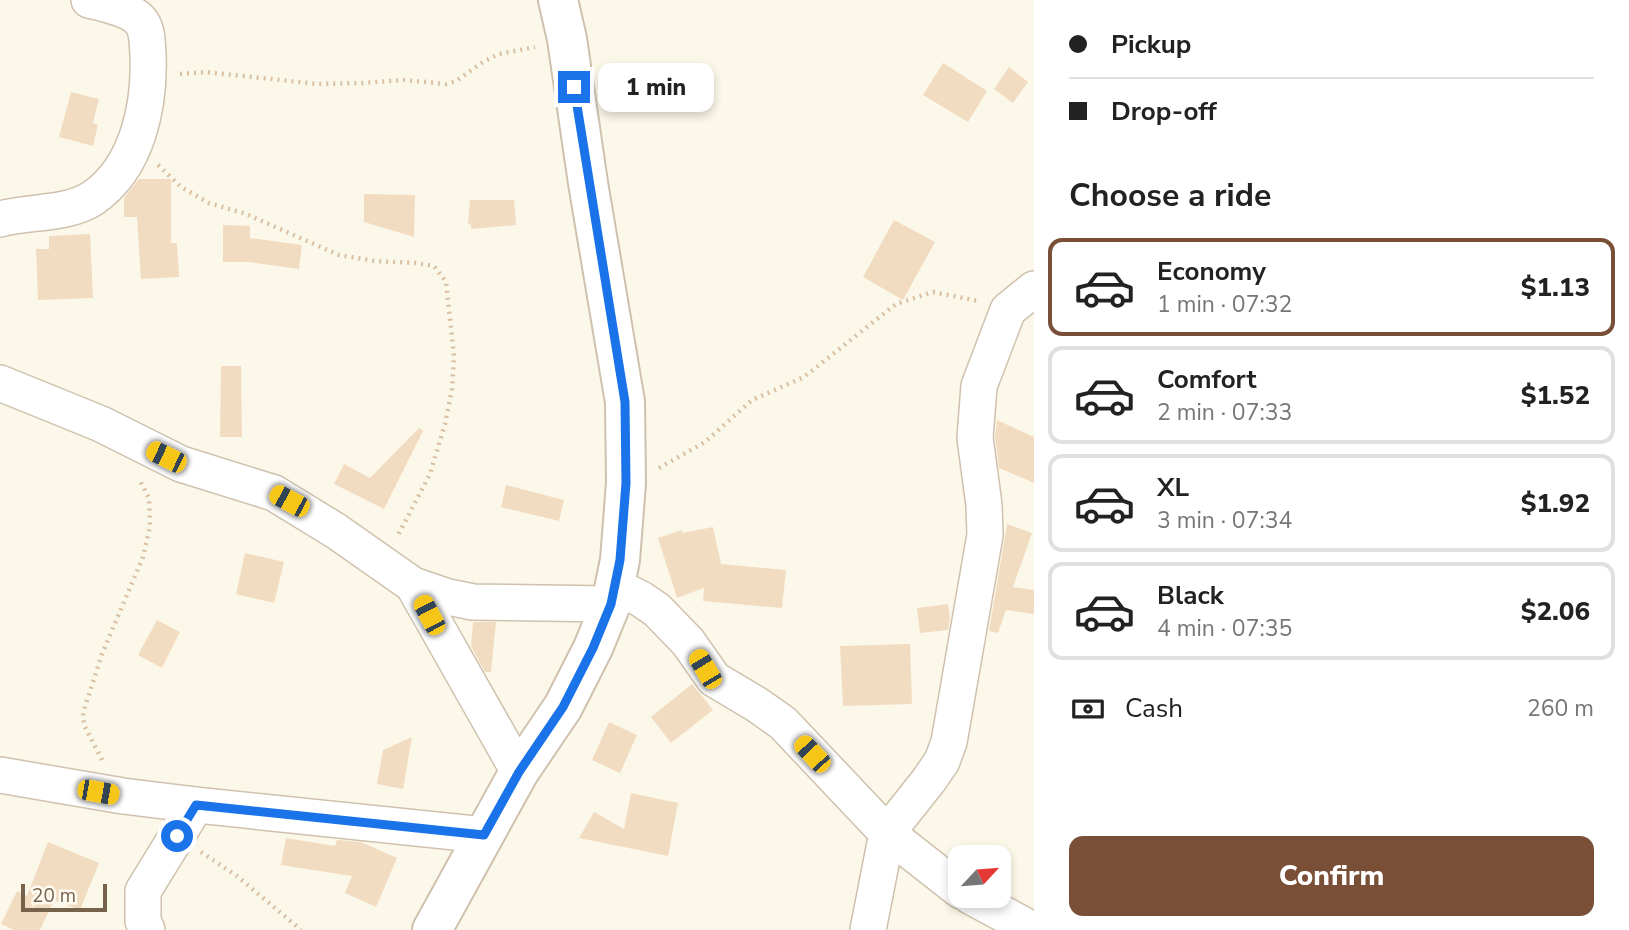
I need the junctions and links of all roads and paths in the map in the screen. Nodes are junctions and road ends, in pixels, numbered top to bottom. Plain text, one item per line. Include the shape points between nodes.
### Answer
1 (89, 0) edge
2 (558, 0) edge
3 (567, 39) junction
4 (149, 78) junction
5 (134, 147) junction
6 (0, 219) edge
7 (1021, 299) edge
8 (0, 383) edge
9 (136, 474) dead end
10 (626, 483) junction
11 (383, 562) junction
12 (413, 585) junction
13 (613, 595) junction
14 (519, 772) junction
15 (0, 775) edge
16 (123, 796) junction
17 (196, 805) junction
18 (887, 832) junction
19 (484, 835) junction
20 (177, 836) junction
21 (948, 881) edge
22 (992, 908) edge
23 (147, 930) edge
24 (301, 930) edge
25 (432, 930) edge
26 (867, 930) edge
27 (1033, 930) edge

1 - 4 street via 121,10 142,24 147,35
2 - 3 street
3 - 4 path via 499,54 446,84 405,79 318,84 206,72
3 - 10 street via 625,402
4 - 5 street
5 - 6 street via 93,198 76,206
5 - 11 path via 181,187 209,203 246,214 339,255 434,267 446,282 454,356 445,424 430,474
7 - 10 path via 973,299 933,292 895,304 804,377 752,400 705,442
7 - 18 street via 979,386 975,438 985,535 949,742 929,780
8 - 11 street via 101,424 181,464 274,493
9 - 16 path via 149,498 150,526 143,558 102,654 83,713 84,725
10 - 13 street
11 - 12 street
12 - 13 street via 473,602
12 - 14 street
13 - 14 street via 563,707
13 - 18 street via 641,599 657,610 688,642 713,679 783,723
14 - 19 street
15 - 16 street
16 - 17 street
17 - 19 street
17 - 20 street
18 - 21 street
18 - 26 street
19 - 25 street
20 - 23 street via 143,891
20 - 24 path via 237,876
22 - 27 street

